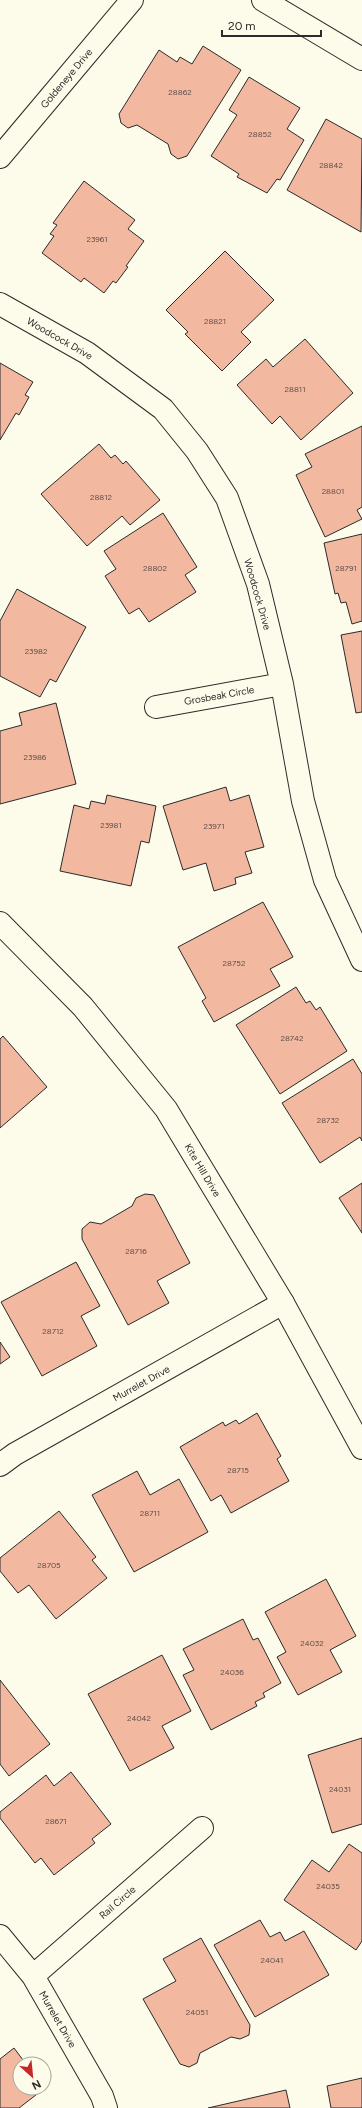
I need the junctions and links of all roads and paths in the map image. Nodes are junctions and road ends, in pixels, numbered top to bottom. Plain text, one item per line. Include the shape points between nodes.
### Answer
1 (132, 0) edge
2 (263, 0) edge
3 (362, 59) edge
4 (0, 157) edge
5 (0, 304) edge
6 (282, 684) junction
7 (156, 707) dead end
8 (0, 923) edge
9 (362, 960) edge
10 (283, 1303) junction
11 (362, 1448) edge
12 (0, 1465) edge
13 (202, 1828) dead end
14 (0, 1936) edge
15 (33, 1976) junction
16 (106, 2108) edge

1 - 4 street, Goldeneye Drive
2 - 3 street
5 - 6 street, Woodcock Drive via 87,353 163,409 197,451 229,505 258,584
6 - 7 street, Grosbeak Circle
6 - 9 street, Woodcock Drive via 303,801 325,880
8 - 10 street, Kite Hill Drive via 83,1007 166,1109
10 - 11 street, Kite Hill Drive
10 - 12 street, Murrelet Drive via 15,1454
13 - 15 street, Rail Circle
14 - 15 street, Murrelet Drive
15 - 16 street, Murrelet Drive via 102,2096

